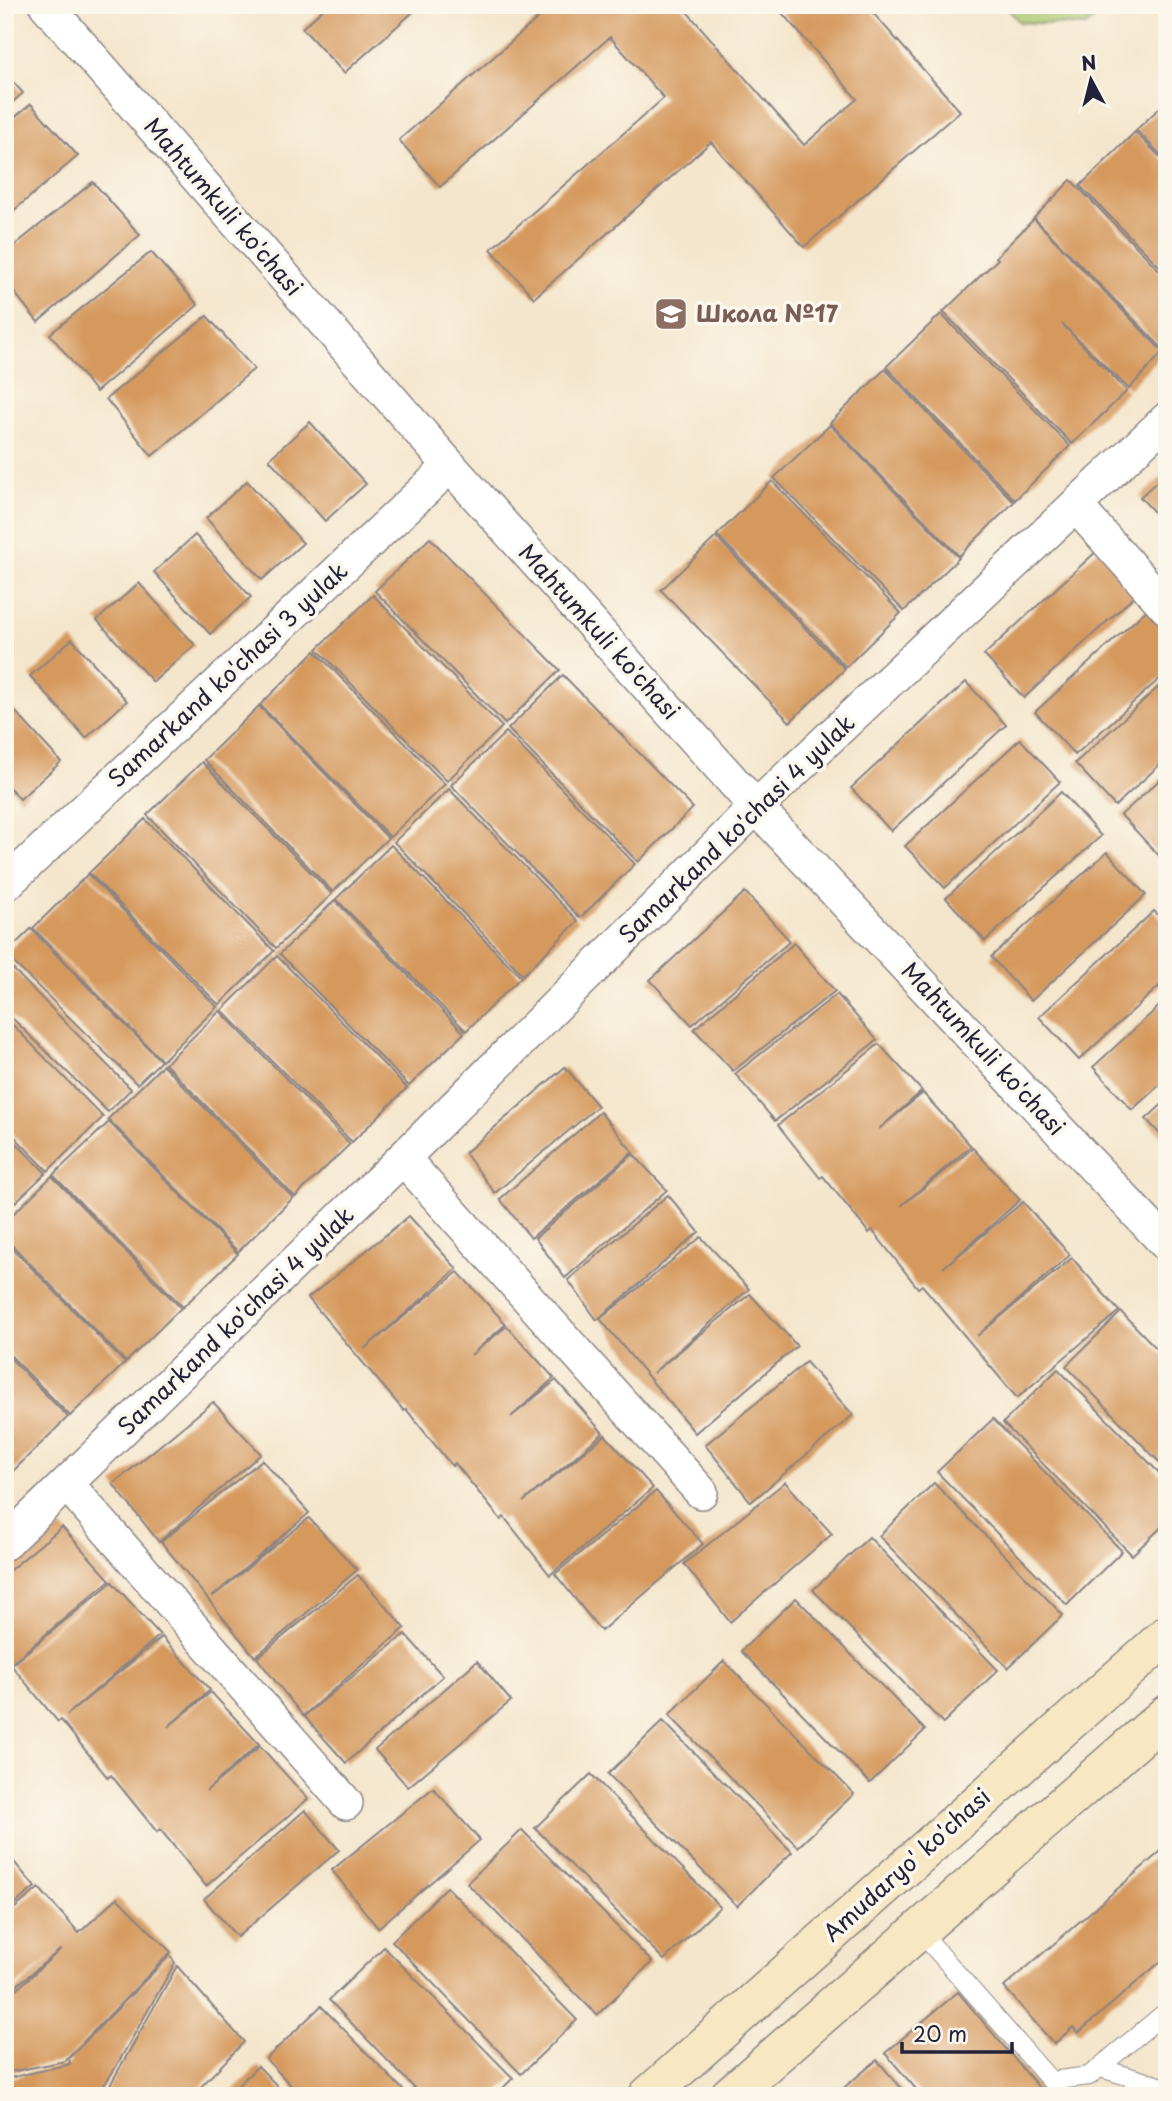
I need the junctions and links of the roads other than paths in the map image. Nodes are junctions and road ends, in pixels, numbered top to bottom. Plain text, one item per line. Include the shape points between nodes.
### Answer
1 (46, 5) edge
2 (1167, 419) edge
3 (450, 466) junction
4 (1076, 506) junction
5 (1167, 608) edge
6 (756, 807) junction
7 (5, 885) edge
8 (404, 1158) junction
9 (1167, 1245) edge
10 (68, 1485) junction
11 (701, 1492) dead end
12 (5, 1543) edge
13 (1167, 1635) edge
14 (1167, 1714) edge
15 (346, 1804) dead end
16 (919, 1930) junction
17 (1167, 2011) edge
18 (1100, 2068) junction
19 (1167, 2088) edge
20 (648, 2096) edge
21 (729, 2096) edge

1 - 3 street, Mahtumkuli ko'chasi
2 - 4 street, Samarkand ko'chasi 4 yulak
3 - 6 street, Mahtumkuli ko'chasi
3 - 7 street, Samarkand ko'chasi 3 yulak
4 - 5 street
4 - 6 street, Samarkand ko'chasi 4 yulak
6 - 8 street, Samarkand ko'chasi 4 yulak
6 - 9 street, Mahtumkuli ko'chasi
8 - 10 street, Samarkand ko'chasi 4 yulak
8 - 11 street
10 - 12 street, Samarkand ko'chasi 4 yulak
10 - 15 street
13 - 20 street, Amudaryo' ko'chasi
14 - 16 street
16 - 18 lane via 1051,2081 1089,2076
16 - 21 street
17 - 18 lane
18 - 19 lane

